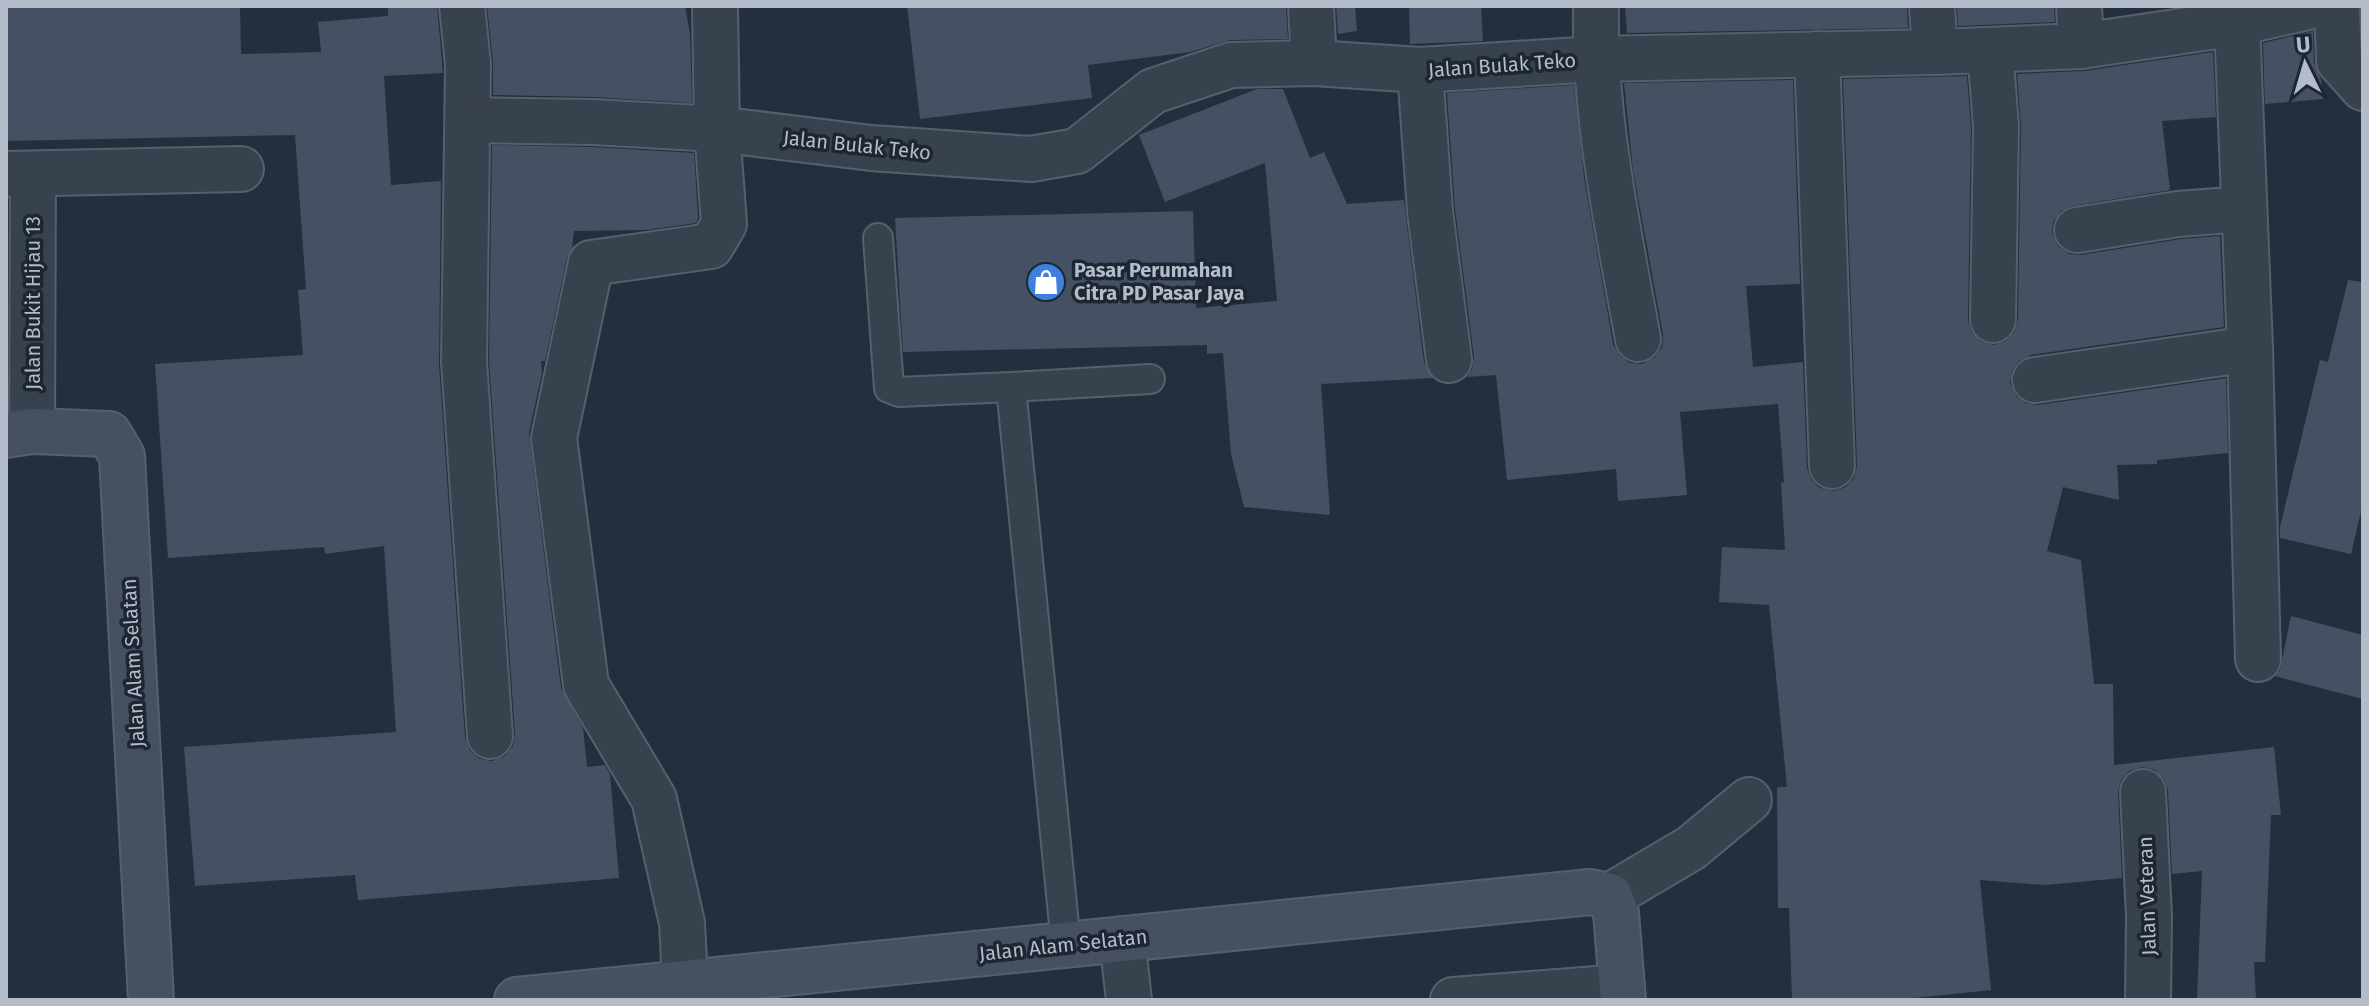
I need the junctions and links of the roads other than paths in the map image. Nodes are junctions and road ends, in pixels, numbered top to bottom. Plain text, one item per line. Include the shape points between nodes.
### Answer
1 (462, 6) edge
2 (715, 6) edge
3 (1311, 6) edge
4 (1596, 6) edge
5 (1932, 6) edge
6 (2312, 6) edge
7 (2337, 6) edge
8 (2237, 23) junction
9 (2080, 26) edge
10 (1990, 50) junction
11 (1935, 52) junction
12 (1817, 54) junction
13 (1595, 59) junction
14 (1314, 63) junction
15 (1420, 70) junction
16 (2363, 88) edge
17 (468, 120) junction
18 (717, 129) junction
19 (241, 169) dead end
20 (19, 174) edge
21 (2244, 209) junction
22 (2077, 230) dead end
23 (878, 238) dead end
24 (1993, 320) dead end
25 (1638, 339) dead end
26 (2250, 349) junction
27 (1449, 360) dead end
28 (1150, 379) dead end
29 (2035, 380) dead end
30 (1011, 387) junction
31 (19, 433) edge
32 (1832, 466) dead end
33 (2258, 659) dead end
34 (490, 736) dead end
35 (2143, 792) dead end
36 (1749, 800) dead end
37 (1610, 896) junction
38 (1122, 939) junction
39 (1066, 945) junction
40 (685, 981) junction
41 (1623, 993) edge
42 (151, 1000) edge
43 (517, 1000) edge
44 (1129, 1000) edge
45 (1453, 1000) edge
46 (2148, 1000) edge

1 - 17 street
2 - 18 street
3 - 14 street
4 - 13 street
5 - 11 street
6 - 8 street, Jalan Bulak Teko
7 - 16 street via 2339,61
8 - 9 street, Jalan Bulak Teko
8 - 21 street
9 - 10 street, Jalan Bulak Teko
10 - 11 street, Jalan Bulak Teko
10 - 24 street via 1996,126
11 - 12 street, Jalan Bulak Teko
12 - 13 street, Jalan Bulak Teko
12 - 32 street
13 - 15 street, Jalan Bulak Teko
13 - 25 street via 1609,182
14 - 15 street, Jalan Bulak Teko
14 - 18 street, Jalan Bulak Teko via 1231,65 1153,91 1077,151 1031,159 871,148
15 - 27 street via 1430,211
17 - 18 street, Jalan Bulak Teko
17 - 34 street via 464,362
18 - 40 street via 724,224 711,246 591,263 554,438 586,685 654,799 682,923
19 - 20 street, Jalan Bukit Hijau 13
20 - 31 street, Jalan Bukit Hijau 13
21 - 22 street
21 - 26 street
23 - 30 lane via 889,388 899,392
26 - 29 street
26 - 33 street
28 - 30 lane
30 - 39 lane
31 - 42 street, Jalan Alam Selatan via 109,434 122,456
35 - 46 street, Jalan Veteran
36 - 37 street via 1691,848
37 - 38 street, Jalan Alam Selatan via 1590,892
37 - 41 street
38 - 39 street, Jalan Alam Selatan
38 - 44 street
39 - 40 street, Jalan Alam Selatan
40 - 43 street, Jalan Alam Selatan
41 - 45 street

